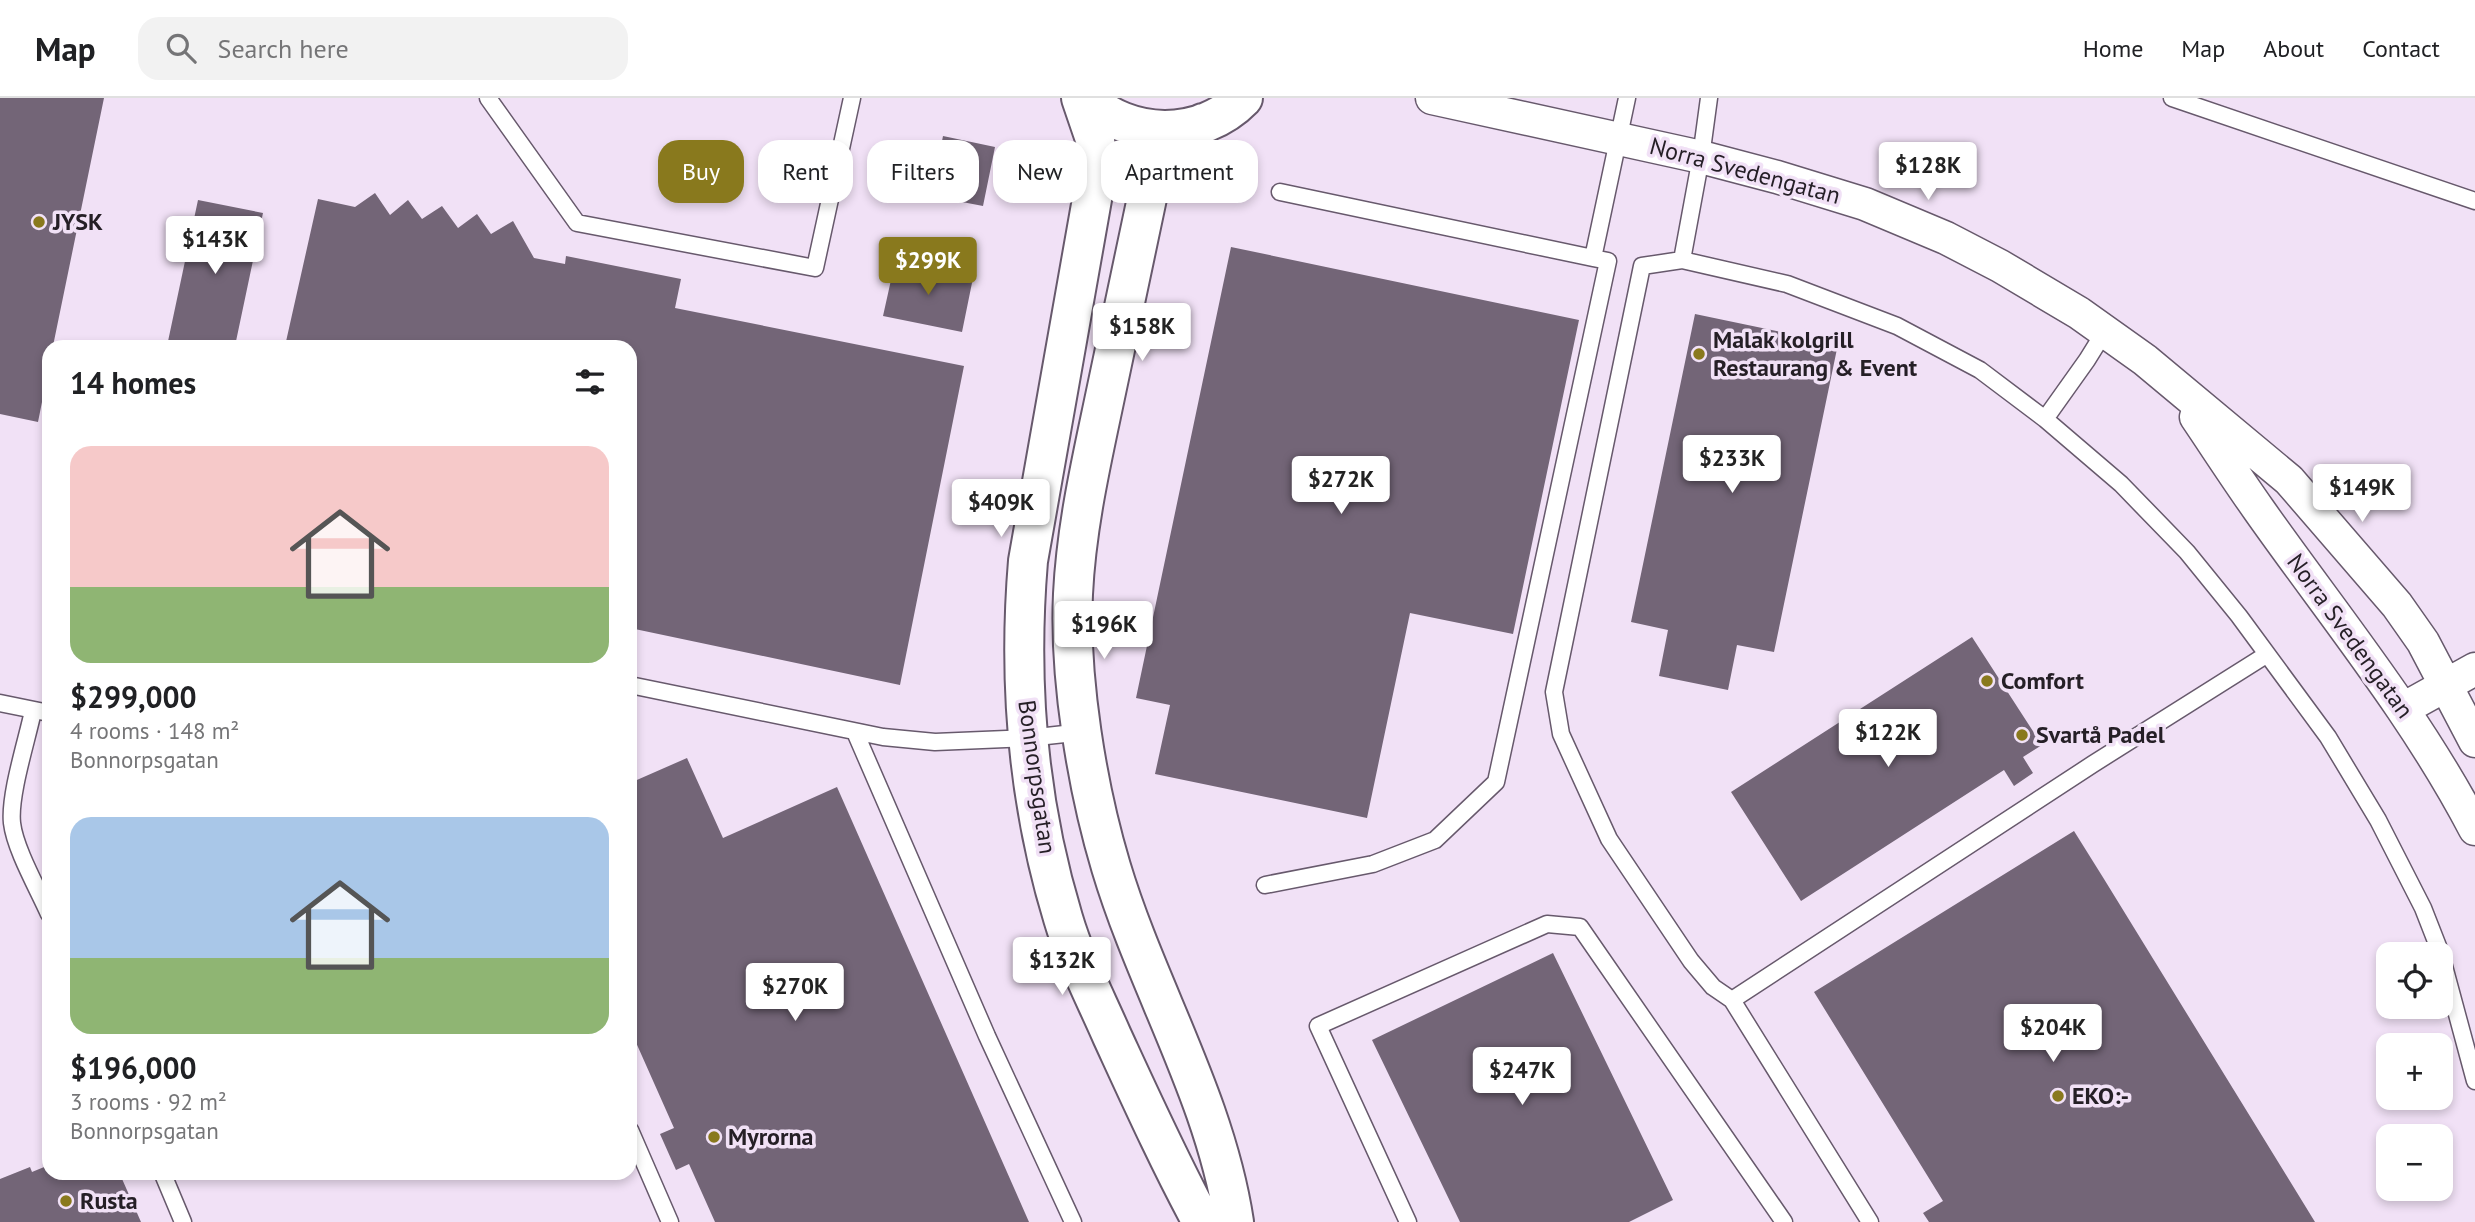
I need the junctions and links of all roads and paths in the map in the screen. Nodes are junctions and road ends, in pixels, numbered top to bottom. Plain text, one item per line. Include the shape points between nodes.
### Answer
1 (488, 98) edge
2 (852, 98) edge
3 (1083, 98) edge
4 (1432, 98) edge
5 (1627, 98) edge
6 (1709, 98) edge
7 (2172, 98) edge
8 (1247, 99) edge
9 (1203, 124) junction
10 (1619, 138) junction
11 (1702, 157) junction
12 (1280, 192) dead end
13 (2475, 201) edge
14 (1593, 258) junction
15 (1682, 260) junction
16 (2105, 331) junction
17 (2178, 390) junction
18 (2045, 419) junction
19 (2266, 655) junction
20 (2475, 669) edge
21 (2446, 684) junction
22 (637, 686) edge
23 (0, 703) edge
24 (2403, 709) junction
25 (41, 712) edge
26 (2472, 728) edge
27 (855, 732) junction
28 (1083, 732) junction
29 (1028, 738) junction
30 (2427, 745) junction
31 (2475, 829) edge
32 (1265, 885) dead end
33 (42, 898) edge
34 (2436, 942) edge
35 (2453, 999) edge
36 (1732, 1000) junction
37 (2475, 1081) edge
38 (637, 1146) edge
39 (165, 1180) edge
40 (183, 1222) edge
41 (670, 1222) edge
42 (1073, 1222) edge
43 (1202, 1222) edge
44 (1234, 1222) edge
45 (1408, 1222) edge
46 (1784, 1222) edge
47 (1870, 1222) edge

1 - 2 lane via 577,223 815,268
3 - 9 street via 1136,127 1181,129
3 - 29 street, Bonnorpsgatan via 1095,139 1097,171 1028,561 1023,620
4 - 10 street, Norra Svedengatan
5 - 10 lane
6 - 11 lane
7 - 13 lane
8 - 9 street
9 - 28 street via 1171,149 1147,198 1080,516 1073,652
10 - 11 street, Norra Svedengatan
10 - 14 lane
11 - 15 lane
11 - 16 street, Norra Svedengatan via 1866,204 1923,228 2000,266
12 - 14 lane
14 - 32 lane via 1608,261 1496,782 1435,840 1373,864
15 - 18 lane via 1787,284 1897,326 1980,370
15 - 36 lane via 1642,265 1555,692 1561,734 1609,839 1691,961 1713,988
16 - 17 street, Norra Svedengatan
16 - 18 lane
17 - 21 street, Norra Svedengatan via 2289,480 2397,604
17 - 24 street, Norra Svedengatan via 2259,511
18 - 19 lane via 2121,484 2187,552
19 - 34 lane via 2328,737 2378,820
19 - 36 lane
20 - 21 street
21 - 24 street
21 - 26 street, Norra Svedengatan
22 - 27 lane
23 - 25 lane
24 - 30 street, Norra Svedengatan
25 - 33 lane via 12,809 12,826
26 - 30 street
27 - 29 lane via 935,742
27 - 42 lane
28 - 29 lane
28 - 44 street via 1097,817 1111,867 1133,934 1199,1091 1216,1141
29 - 43 street, Bonnorpsgatan via 1038,812 1063,920 1166,1155
30 - 31 street, Norra Svedengatan
35 - 37 lane
36 - 47 lane
38 - 41 lane
39 - 40 lane
45 - 46 lane via 1318,1026 1547,924 1580,927

